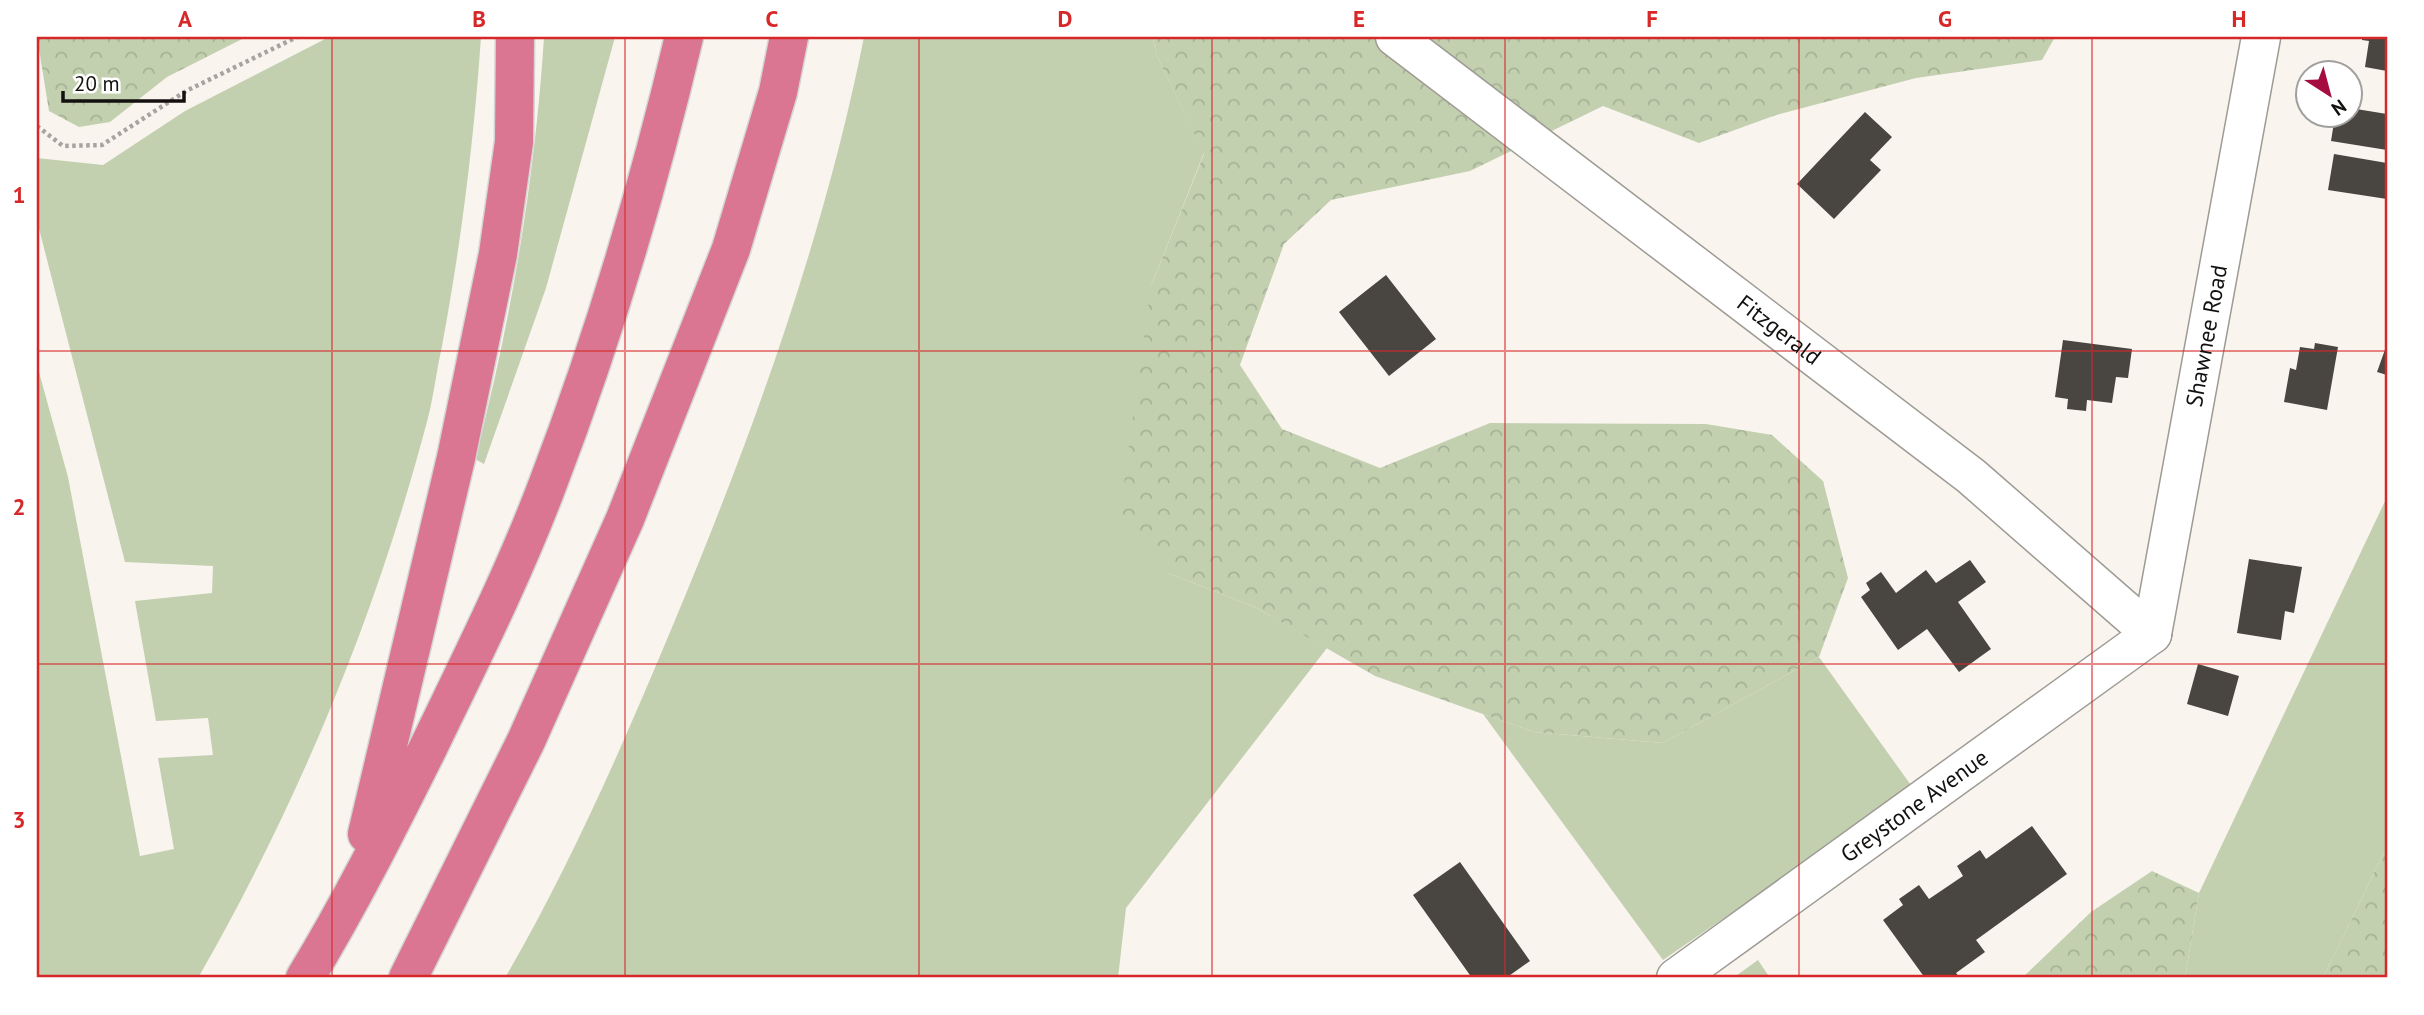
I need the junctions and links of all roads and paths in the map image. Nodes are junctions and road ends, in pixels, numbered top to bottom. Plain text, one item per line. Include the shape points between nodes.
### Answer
1 (297, 37) edge
2 (515, 37) edge
3 (684, 37) edge
4 (789, 37) edge
5 (1395, 37) edge
6 (2261, 37) edge
7 (37, 126) edge
8 (2152, 634) junction
9 (351, 902) junction
10 (305, 978) edge
11 (408, 978) edge
12 (1676, 978) edge

1 - 7 path via 186,91 102,145 63,146
2 - 9 highway via 514,142 480,352
3 - 9 highway via 664,123 599,345 546,488 475,651
4 - 11 highway via 778,92 731,249 625,519 526,741
5 - 8 street, Fitzgerald via 1971,475
6 - 8 street, Shawnee Road
8 - 12 street, Greystone Avenue
9 - 10 highway

